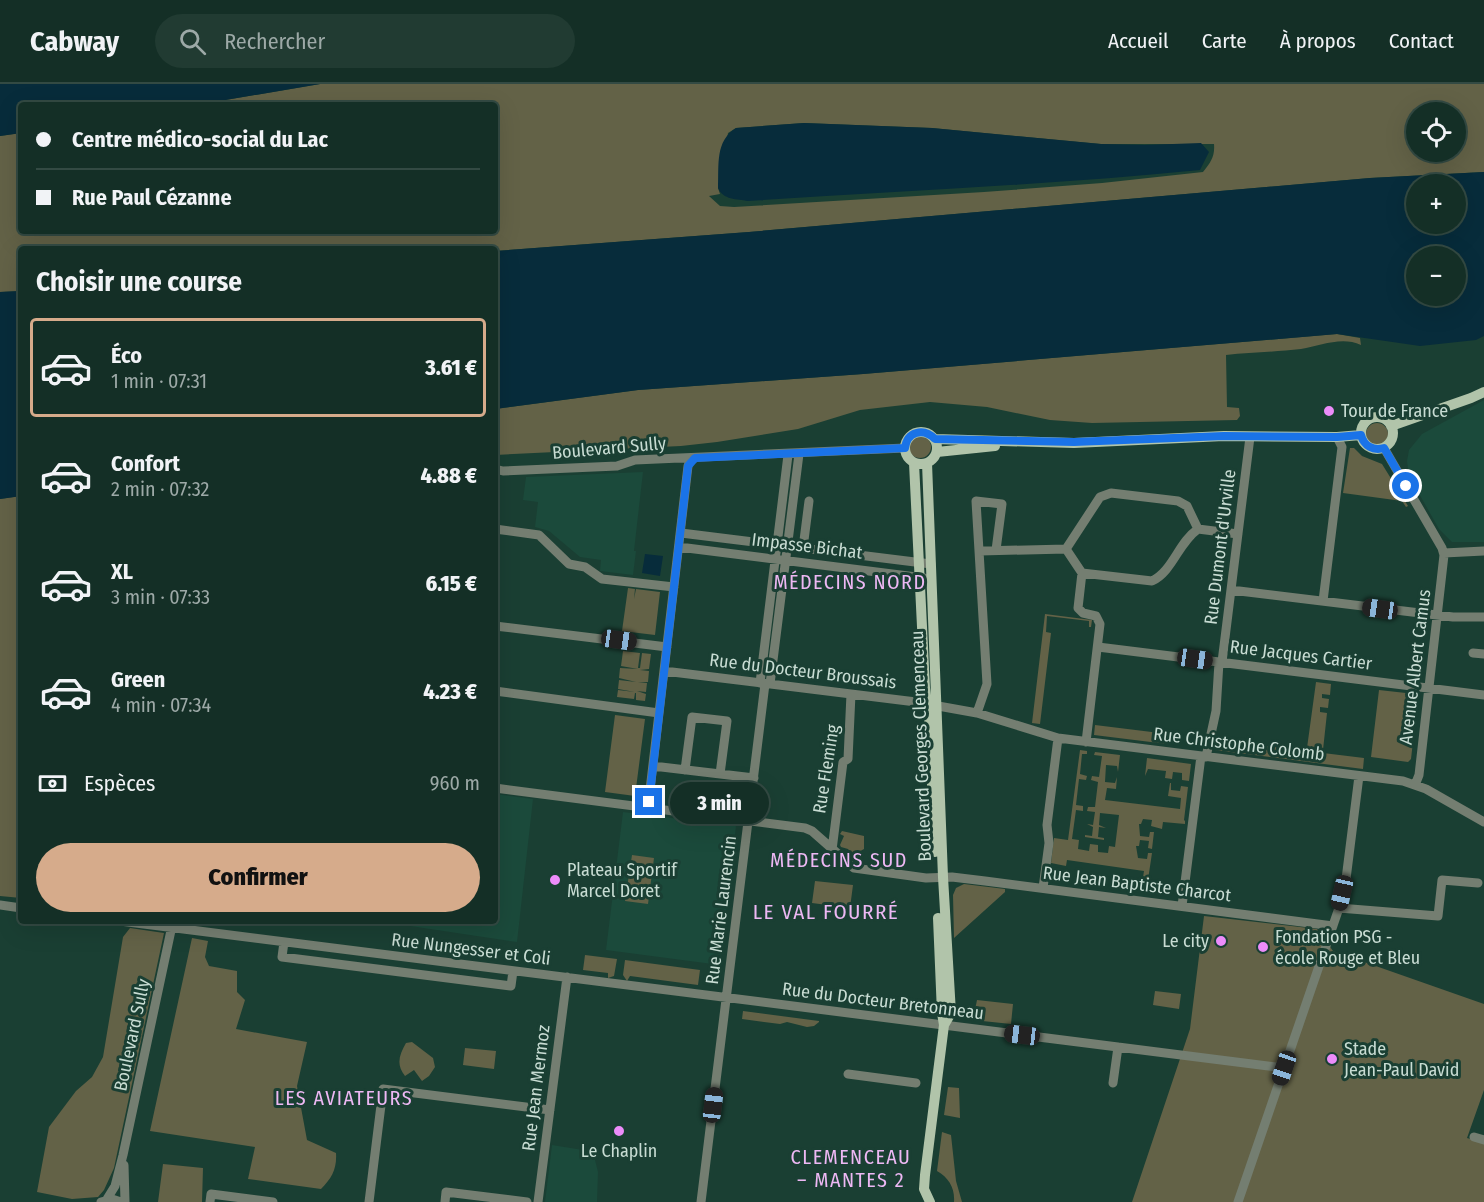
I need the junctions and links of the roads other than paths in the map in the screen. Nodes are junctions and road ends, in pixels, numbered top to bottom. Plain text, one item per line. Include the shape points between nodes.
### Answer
1 (1484, 392) edge
2 (1391, 426) junction
3 (1361, 435) junction
4 (1250, 437) junction
5 (1337, 437) junction
6 (935, 439) junction
7 (1052, 442) junction
8 (905, 448) junction
9 (1384, 448) junction
10 (937, 452) junction
11 (799, 454) junction
12 (788, 455) junction
13 (695, 458) junction
14 (914, 463) junction
15 (927, 464) junction
16 (498, 470) edge
17 (810, 501) dead end
18 (498, 529) edge
19 (1198, 529) junction
20 (681, 533) junction
21 (1238, 534) junction
22 (777, 544) junction
23 (788, 546) junction
24 (679, 547) junction
25 (803, 548) junction
26 (1066, 549) junction
27 (996, 550) junction
28 (980, 551) junction
29 (1484, 551) edge
30 (1444, 553) junction
31 (775, 559) junction
32 (786, 560) junction
33 (919, 562) junction
34 (931, 564) junction
35 (1082, 573) junction
36 (920, 578) junction
37 (932, 579) junction
38 (674, 587) junction
39 (1231, 590) junction
40 (1323, 601) junction
41 (1438, 615) junction
42 (1484, 617) edge
43 (498, 626) edge
44 (667, 647) junction
45 (1098, 647) junction
46 (1473, 653) dead end
47 (1484, 654) edge
48 (1221, 662) junction
49 (664, 671) junction
50 (765, 684) junction
51 (1429, 688) junction
52 (498, 691) edge
53 (851, 694) junction
54 (1484, 695) edge
55 (932, 705) junction
56 (659, 713) junction
57 (977, 713) junction
58 (1058, 738) junction
59 (1086, 742) junction
60 (1204, 757) junction
61 (653, 766) junction
62 (685, 770) junction
63 (720, 774) junction
64 (1359, 776) junction
65 (754, 778) junction
66 (1415, 785) junction
67 (498, 788) edge
68 (648, 807) junction
69 (748, 821) junction
70 (1484, 822) edge
71 (832, 850) junction
72 (939, 878) junction
73 (1478, 883) dead end
74 (1043, 888) junction
75 (0, 905) edge
76 (1182, 906) junction
77 (18, 908) edge
78 (1339, 908) junction
79 (172, 924) edge
80 (1333, 926) junction
81 (284, 942) junction
82 (513, 970) junction
83 (567, 977) junction
84 (727, 997) junction
85 (944, 1025) junction
86 (1118, 1047) junction
87 (1284, 1068) junction
88 (848, 1074) dead end
89 (916, 1083) dead end
90 (1113, 1083) dead end
91 (550, 1110) junction
92 (1474, 1137) dead end
93 (1484, 1140) edge
94 (123, 1155) junction
95 (104, 1201) edge
96 (123, 1202) edge
97 (210, 1202) edge
98 (273, 1202) edge
99 (369, 1202) edge
100 (445, 1202) edge
101 (527, 1202) edge
102 (538, 1202) edge
103 (701, 1202) edge
104 (930, 1202) edge
105 (1239, 1202) edge

1 - 2 main road
2 - 3 main road via 1383,419 1373,418 1364,424
2 - 9 main road via 1391,441
3 - 5 main road
3 - 9 main road via 1369,447
4 - 5 main road
4 - 7 main road
4 - 21 street, Rue Dumont d'Urville
5 - 40 street via 1342,447
6 - 7 main road
6 - 8 main road via 927,432 916,432 908,438
6 - 10 main road
7 - 10 main road
8 - 11 street, Boulevard Sully
8 - 14 main road
9 - 30 street
10 - 15 main road
11 - 12 street, Boulevard Sully
11 - 23 street
12 - 13 street, Boulevard Sully
12 - 22 street
13 - 16 street, Boulevard Sully via 635,460 617,466
13 - 20 street via 688,466
14 - 15 main road
14 - 33 main road, Boulevard Georges Clemenceau
15 - 34 main road, Boulevard Georges Clemenceau
17 - 25 street
18 - 38 street via 539,535 569,564 604,579
19 - 21 street
19 - 26 street via 1187,506 1178,501 1111,493 1100,497
19 - 35 street via 1161,576 1152,581
20 - 22 street, Impasse Bichat
20 - 24 street
21 - 39 street, Rue Dumont d'Urville
22 - 23 street, Impasse Bichat
22 - 31 street
23 - 25 street, Impasse Bichat
23 - 32 street
24 - 31 street, Impasse Bichat
24 - 38 street
25 - 33 street, Impasse Bichat
26 - 27 street
26 - 35 street
27 - 28 street
27 - 28 street via 1002,504 976,501
28 - 57 street via 987,684
29 - 30 street
30 - 41 street, Avenue Albert Camus
31 - 32 street, Impasse Bichat
31 - 50 street
32 - 36 street, Impasse Bichat
32 - 50 street
33 - 34 street, Impasse Bichat
33 - 36 main road, Boulevard Georges Clemenceau
34 - 37 main road, Boulevard Georges Clemenceau
35 - 45 street via 1078,608 1099,621
36 - 37 street, Impasse Bichat
36 - 55 main road, Boulevard Georges Clemenceau
37 - 55 main road, Boulevard Georges Clemenceau
38 - 44 street
39 - 40 street
39 - 48 street, Rue Dumont d'Urville
40 - 41 street
41 - 42 street
41 - 51 street, Avenue Albert Camus
43 - 44 street
44 - 49 street
45 - 48 street, Rue Jacques Cartier
45 - 59 street
46 - 47 street
48 - 51 street, Rue Jacques Cartier
48 - 60 street, Rue Dumont d'Urville via 1216,711
49 - 50 street, Rue du Docteur Broussais
49 - 56 street
50 - 53 street, Rue du Docteur Broussais
50 - 65 street, Rue Marie Laurencin
51 - 54 street, Rue Jacques Cartier
51 - 66 street, Avenue Albert Camus
52 - 56 street
53 - 55 street, Rue du Docteur Broussais
53 - 71 street, Rue Fleming via 848,759 843,762
55 - 57 street, Rue du Docteur Broussais
55 - 72 main road, Boulevard Georges Clemenceau
56 - 61 street
57 - 58 street, Rue Christophe Colomb
58 - 59 street, Rue Christophe Colomb
58 - 74 street
59 - 60 street, Rue Christophe Colomb
60 - 64 street, Rue Christophe Colomb
60 - 76 street, Rue Dumont d'Urville
61 - 62 street
61 - 68 street
62 - 63 street
62 - 63 street via 692,717 727,721
63 - 65 street
64 - 66 street, Rue Christophe Colomb
64 - 78 street
65 - 69 street, Rue Marie Laurencin
66 - 70 street, Rue Christophe Colomb
67 - 68 street, Rue Jean Baptiste Charcot
68 - 69 street, Rue Jean Baptiste Charcot
69 - 71 street, Rue Jean Baptiste Charcot via 809,829
69 - 84 street, Rue Marie Laurencin
71 - 72 street, Rue Jean Baptiste Charcot via 854,868
72 - 74 street, Rue Jean Baptiste Charcot
72 - 85 main road, Boulevard Georges Clemenceau
73 - 78 street via 1442,880 1437,916
74 - 76 street, Rue Jean Baptiste Charcot
75 - 77 street
76 - 80 street, Rue Jean Baptiste Charcot
78 - 80 street
79 - 81 street, Rue Nungesser et Coli
79 - 94 street, Boulevard Sully
80 - 87 street
81 - 82 street, Rue Nungesser et Coli
81 - 82 street via 282,957 511,986
82 - 83 street, Rue Nungesser et Coli
83 - 84 street, Rue Nungesser et Coli
83 - 91 street, Rue Jean Mermoz
84 - 85 street, Rue du Docteur Bretonneau
84 - 103 street, Rue Marie Laurencin
85 - 86 street, Rue du Docteur Bretonneau
85 - 104 main road, Boulevard Georges Clemenceau via 925,1175 924,1189
86 - 87 street, Rue du Docteur Bretonneau
86 - 90 street
87 - 105 street
88 - 89 street
91 - 99 street via 383,1089
91 - 102 street, Rue Jean Mermoz
92 - 93 street
94 - 95 street via 115,1186
94 - 96 street
95 - 96 street
97 - 98 street via 212,1194
100 - 101 street via 446,1192

